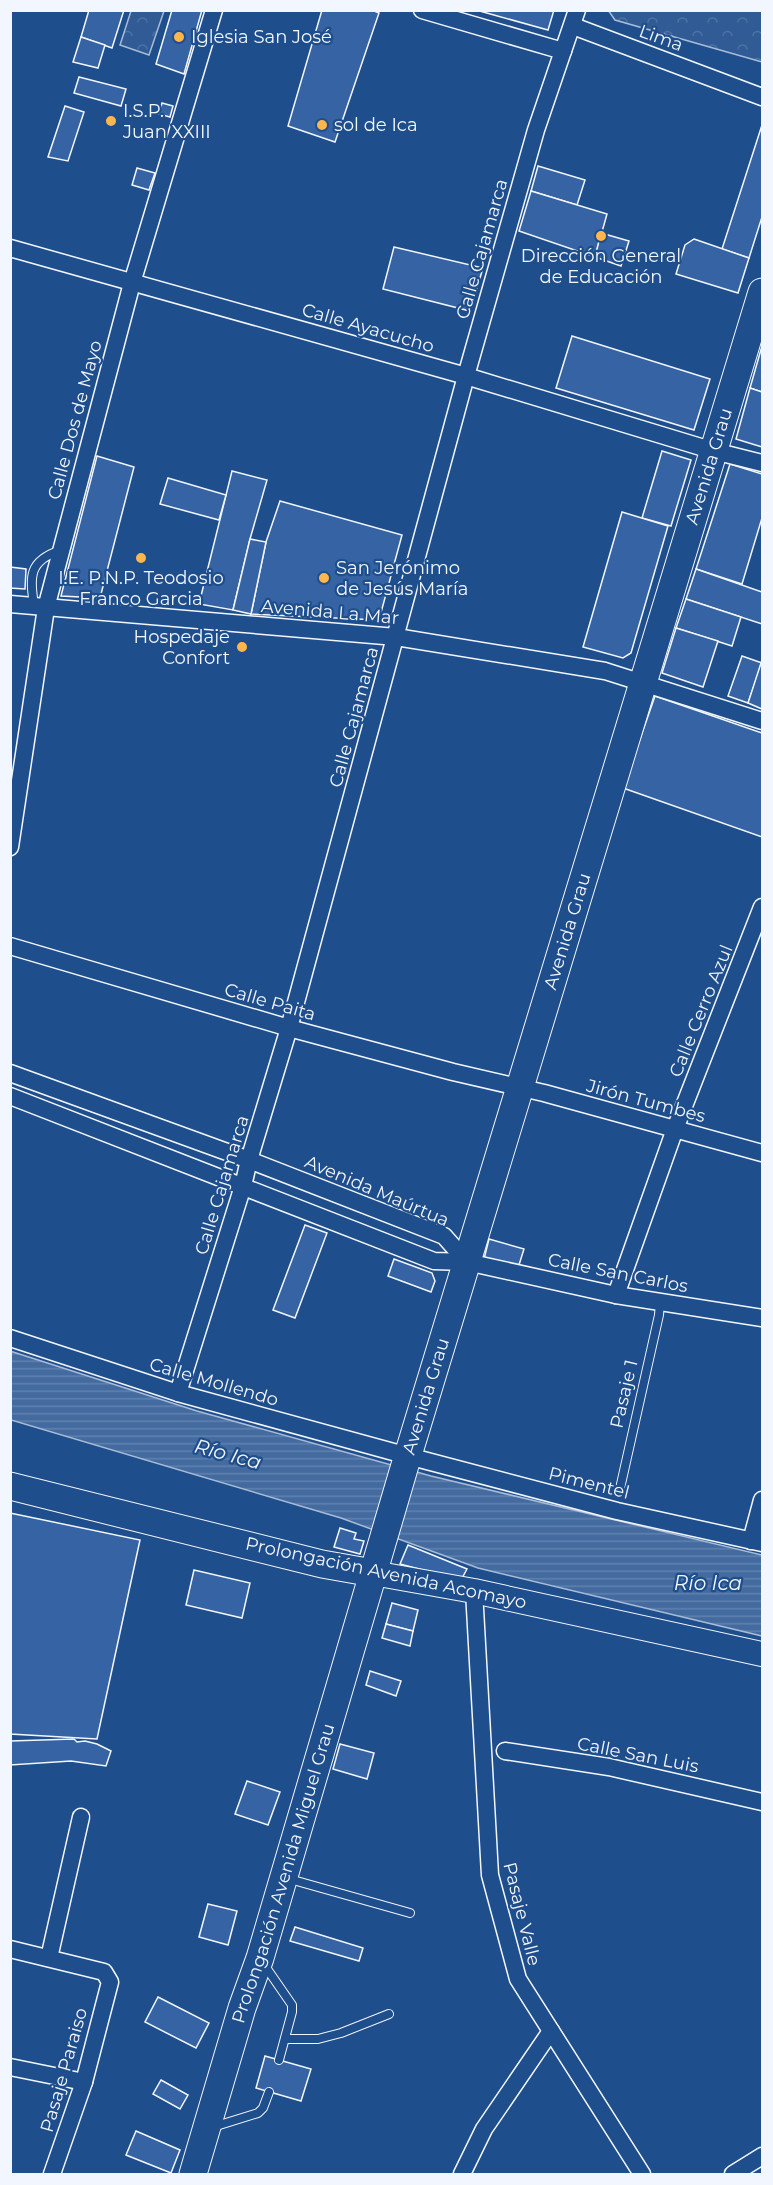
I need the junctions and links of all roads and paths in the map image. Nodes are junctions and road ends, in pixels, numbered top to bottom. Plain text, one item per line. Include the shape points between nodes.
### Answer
1 (214, 10) edge
2 (422, 10) edge
3 (575, 18) edge
4 (563, 51) junction
5 (762, 97) edge
6 (10, 248) edge
7 (132, 283) junction
8 (762, 292) edge
9 (466, 376) junction
10 (714, 451) junction
11 (762, 463) edge
12 (61, 550) junction
13 (10, 604) edge
14 (40, 607) junction
15 (396, 637) junction
16 (644, 682) junction
17 (762, 721) edge
18 (10, 847) edge
19 (762, 907) edge
20 (10, 946) edge
21 (289, 1028) junction
22 (10, 1073) edge
23 (520, 1087) junction
24 (10, 1096) edge
25 (675, 1129) junction
26 (762, 1153) edge
27 (249, 1160) junction
28 (243, 1186) junction
29 (467, 1262) junction
30 (616, 1295) junction
31 (660, 1302) junction
32 (762, 1318) edge
33 (10, 1338) edge
34 (178, 1393) junction
35 (406, 1461) junction
36 (10, 1486) edge
37 (619, 1493) dead end
38 (762, 1500) edge
39 (757, 1542) edge
40 (373, 1573) junction
41 (474, 1591) junction
42 (762, 1654) edge
43 (505, 1751) dead end
44 (762, 1802) edge
45 (81, 1817) dead end
46 (283, 1877) junction
47 (410, 1913) dead end
48 (10, 1949) edge
49 (49, 1958) junction
50 (260, 1958) junction
51 (389, 2014) dead end
52 (552, 2031) junction
53 (285, 2039) junction
54 (279, 2060) dead end
55 (10, 2067) edge
56 (84, 2082) junction
57 (269, 2092) dead end
58 (207, 2129) junction
59 (762, 2156) edge
60 (52, 2175) edge
61 (193, 2175) edge
62 (462, 2175) edge
63 (642, 2175) edge
64 (733, 2175) edge

1 - 7 street, Calle Dos de Mayo
2 - 4 street
3 - 4 street, Lima
3 - 5 street, Lima
4 - 9 street, Calle Cajamarca via 536,130
6 - 7 street, Calle Ayacucho
7 - 9 street, Calle Ayacucho
7 - 12 street, Calle Dos de Mayo
8 - 10 main road, Avenida Grau
9 - 10 street, Calle Ayacucho
9 - 15 street, Calle Cajamarca
10 - 11 street, Calle Ayacucho
10 - 16 main road, Avenida Grau
12 - 14 street, Calle Dos de Mayo
12 - 14 lane via 38,562 28,579
13 - 14 street, Avenida La Mar
14 - 15 street, Avenida La Mar
14 - 18 street, Calle Dos de Mayo
15 - 16 street, Avenida La Mar via 605,671
15 - 21 street, Calle Cajamarca
16 - 17 street, Avenida La Mar
16 - 23 main road, Avenida Grau
19 - 25 street, Calle Cerro Azul
20 - 21 street, Calle Paita
21 - 23 street, Calle Paita
21 - 27 street, Calle Cajamarca
22 - 27 street, Avenida Maúrtua
23 - 25 street, Jirón Tumbes
23 - 29 main road, Avenida Grau
24 - 28 street
25 - 26 street, Jirón Tumbes
25 - 30 street, Calle Cerro Azul
27 - 28 street, Calle Cajamarca
27 - 29 street, Avenida Maúrtua via 444,1236
28 - 29 street via 434,1261
28 - 34 street, Calle Cajamarca
29 - 30 street, Calle San Carlos
29 - 35 main road, Avenida Grau
30 - 31 street, Calle San Carlos
31 - 32 street, Calle San Carlos
31 - 37 lane, Pasaje 1
33 - 34 street, Calle Mollendo
34 - 35 street, Calle Mollendo
35 - 39 street, Pimentel
35 - 40 main road, Avenida Grau
36 - 40 main road, Prolongación Avenida Acomayo via 322,1564
38 - 39 street
40 - 41 street, Prolongación Avenida Acomayo
40 - 46 main road, Prolongación Avenida Miguel Grau
41 - 42 street, Prolongación Avenida Acomayo
41 - 52 street, Pasaje Valle via 490,1875 518,1979
43 - 44 street, Calle San Luis via 609,1767
45 - 49 street
46 - 47 lane
46 - 50 main road, Prolongación Avenida Miguel Grau
48 - 49 street
49 - 56 street, Pasaje Paraiso via 104,1972 110,1982
50 - 53 lane via 292,2005
50 - 58 main road, Prolongación Avenida Miguel Grau
51 - 53 lane via 318,2038
52 - 62 street via 484,2129
52 - 63 street, Pasaje Valle
53 - 54 lane
55 - 56 street
56 - 60 street, Pasaje Paraiso
57 - 58 lane via 258,2113
58 - 61 main road, Prolongación Avenida Miguel Grau
59 - 64 street

